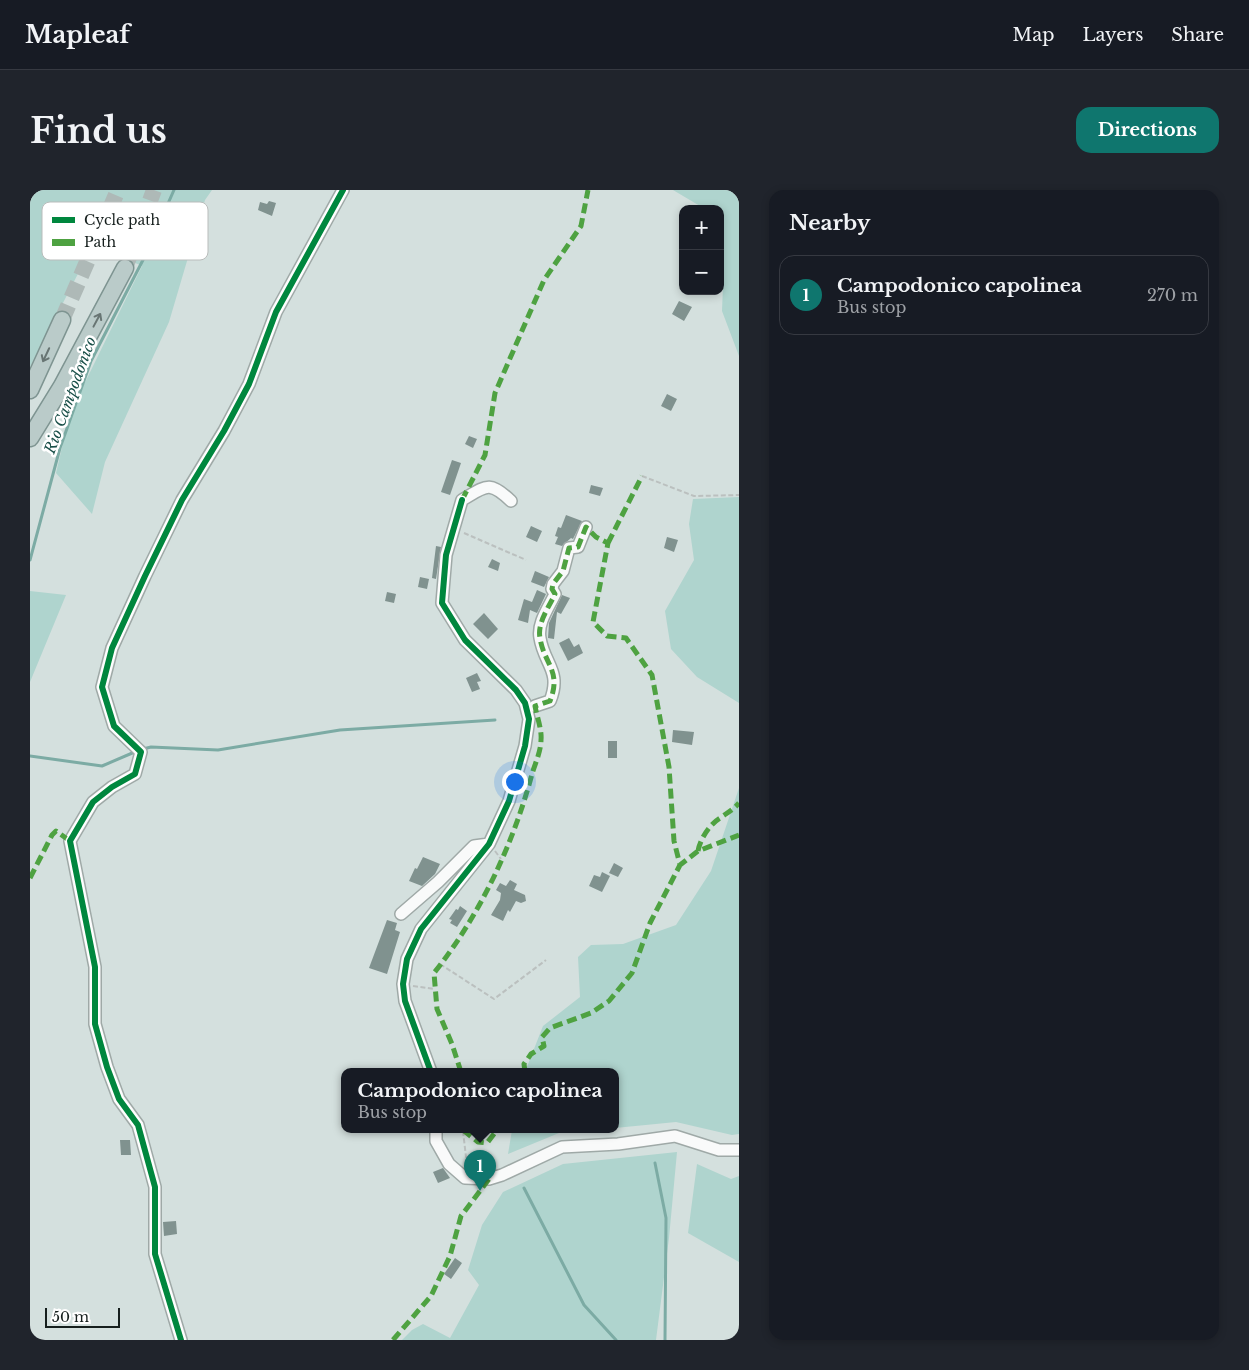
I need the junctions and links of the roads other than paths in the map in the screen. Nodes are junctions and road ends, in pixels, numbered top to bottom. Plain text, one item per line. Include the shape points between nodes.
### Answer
1 (343, 190) edge
2 (125, 268) tunnel mouth
3 (62, 320) tunnel mouth
4 (30, 390) edge
5 (31, 438) edge
6 (511, 501) dead end
7 (586, 527) dead end
8 (535, 706) dead end
9 (489, 844) junction
10 (401, 914) dead end
11 (430, 1068) edge
12 (436, 1133) edge
13 (739, 1150) edge
14 (181, 1340) edge

1 - 14 street via 276,312 249,384 182,500 112,648 102,687 114,726 141,752 135,774 112,786 93,802 70,840 95,966 96,1024 107,1067 120,1099 138,1125 155,1187 155,1254
5 -> 2 highway
3 -> 4 highway
6 - 9 street via 493,487 480,489 462,500 446,555 442,603 465,640 516,690 525,703 529,719 525,746 509,801
7 - 8 street via 578,547 569,548 563,571 553,584 555,594 543,617 539,637 555,679 555,689 550,701
9 - 10 street via 474,846
9 - 11 street via 421,930 407,960 403,984 405,1001
12 - 13 street via 436,1141 449,1164 466,1178 489,1179 502,1175 562,1147 675,1136 719,1150

